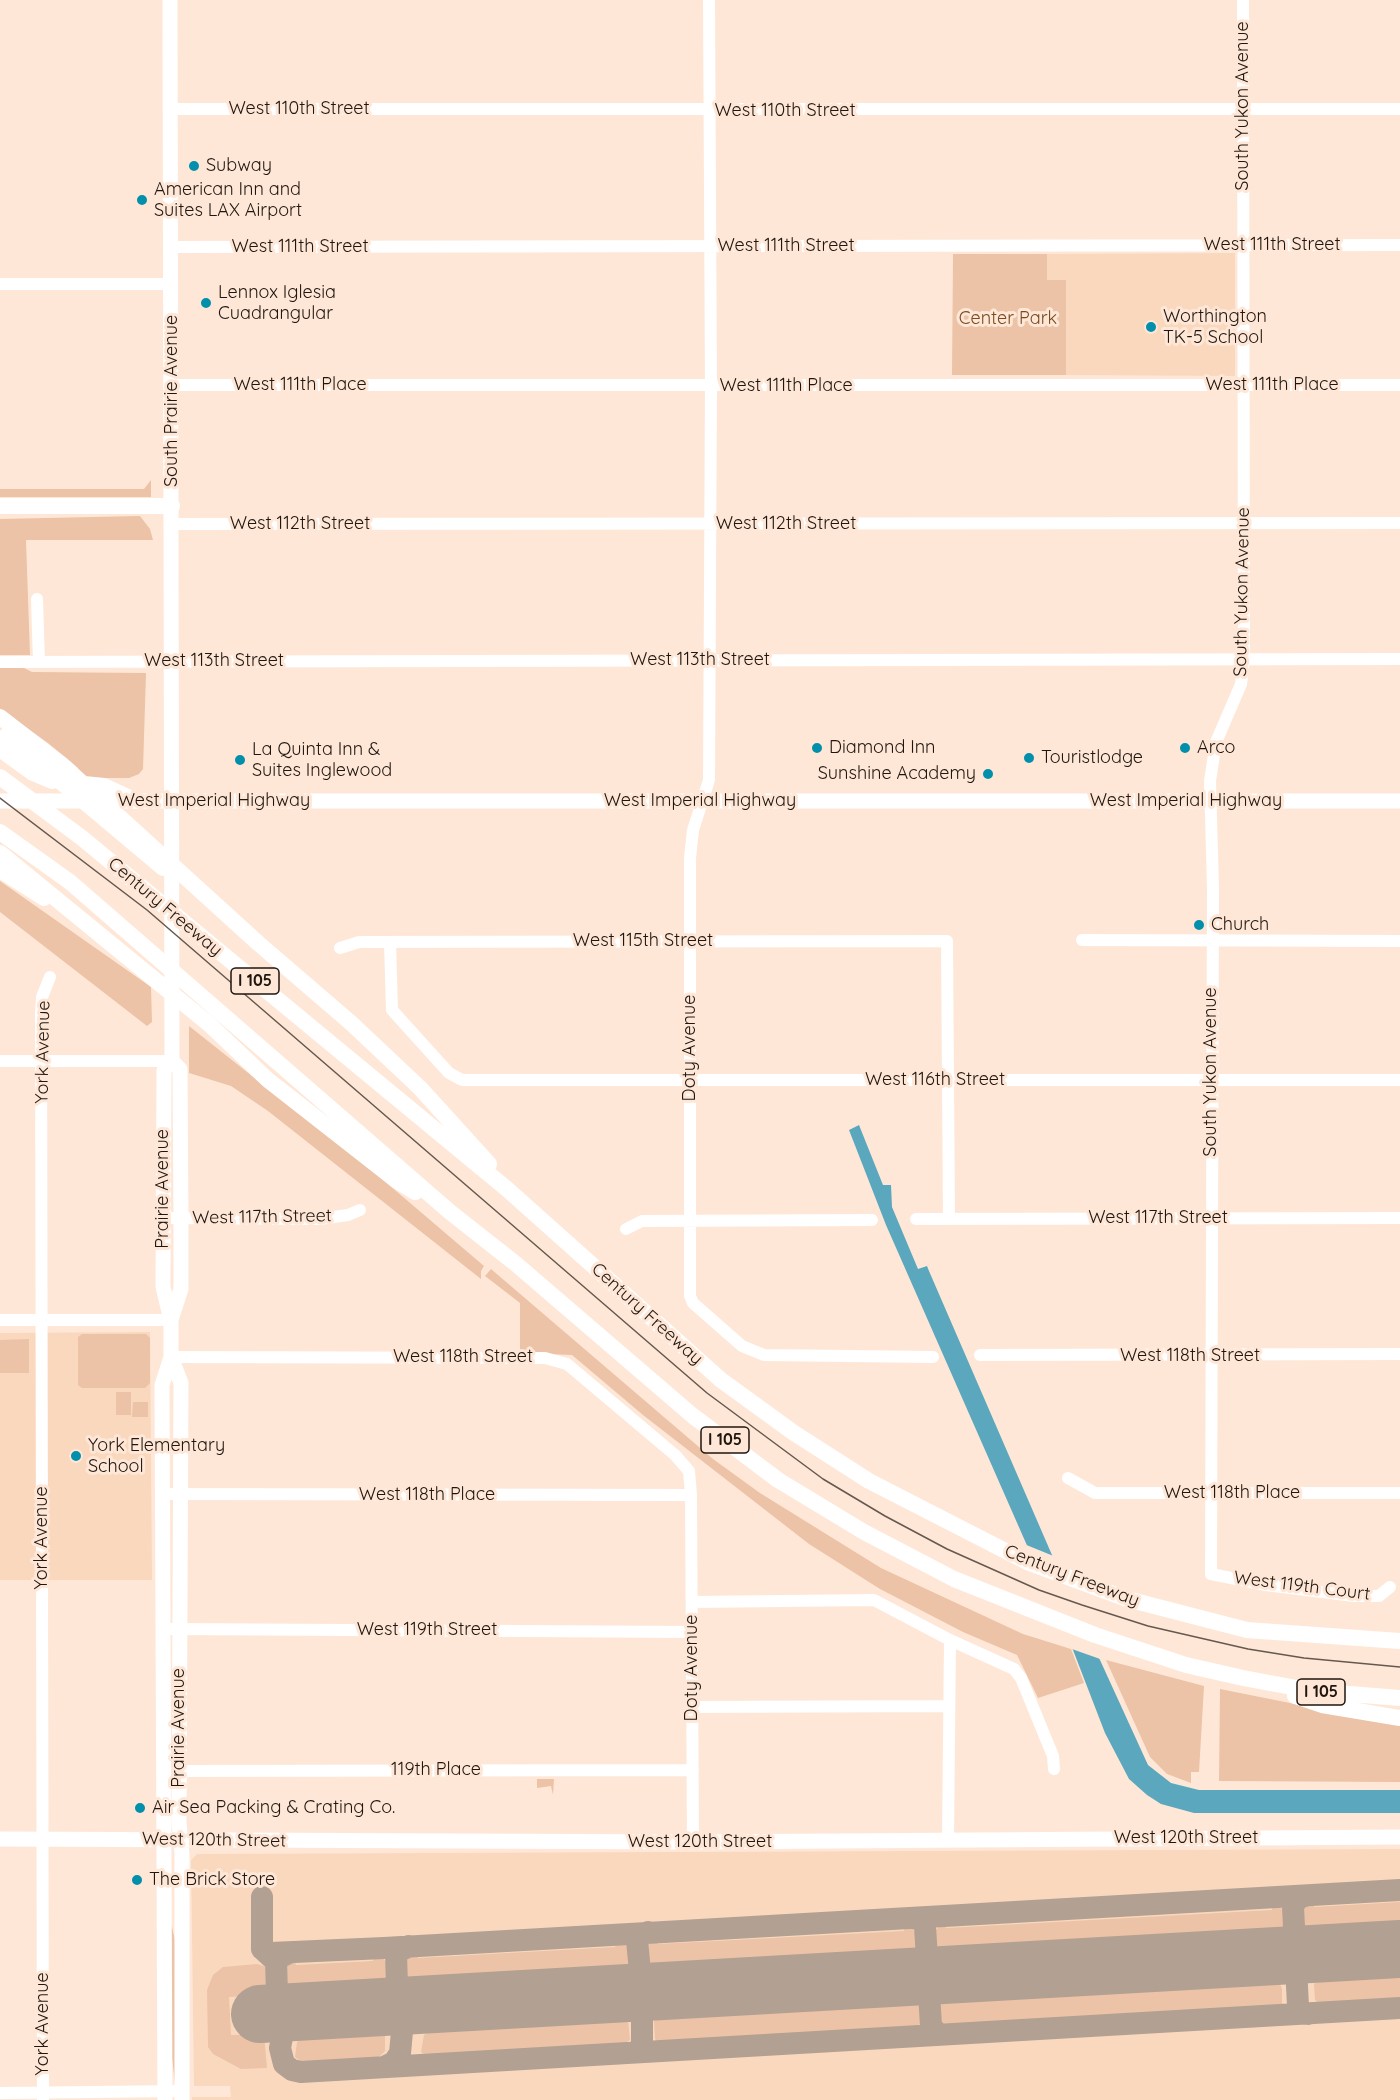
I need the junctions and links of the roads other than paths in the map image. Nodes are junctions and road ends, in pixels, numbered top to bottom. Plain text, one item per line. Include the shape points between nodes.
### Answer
1 (170, 0) edge
2 (709, 0) edge
3 (1243, 0) edge
4 (171, 109) junction
5 (1244, 110) junction
6 (1400, 110) edge
7 (709, 111) junction
8 (1243, 245) junction
9 (1400, 245) edge
10 (709, 246) junction
11 (171, 247) junction
12 (0, 284) edge
13 (172, 284) junction
14 (172, 385) junction
15 (1244, 385) junction
16 (1400, 385) edge
17 (711, 386) junction
18 (0, 506) edge
19 (172, 506) junction
20 (1244, 523) junction
21 (1400, 523) edge
22 (172, 524) junction
23 (711, 524) junction
24 (37, 599) dead end
25 (1244, 658) junction
26 (710, 659) junction
27 (1400, 659) edge
28 (172, 661) junction
29 (0, 662) edge
30 (39, 662) junction
31 (0, 717) edge
32 (0, 731) edge
33 (0, 749) edge
34 (0, 777) edge
35 (0, 801) edge
36 (136, 801) junction
37 (171, 801) junction
38 (701, 801) junction
39 (1210, 801) junction
40 (1400, 801) edge
41 (0, 832) edge
42 (0, 853) edge
43 (0, 870) edge
44 (1082, 940) dead end
45 (1400, 940) edge
46 (690, 941) junction
47 (1211, 941) junction
48 (390, 942) junction
49 (258, 943) junction
50 (115, 945) junction
51 (340, 948) dead end
52 (50, 977) dead end
53 (172, 1060) junction
54 (0, 1061) edge
55 (41, 1061) junction
56 (948, 1080) junction
57 (1211, 1080) junction
58 (1400, 1080) edge
59 (690, 1082) junction
60 (507, 1189) junction
61 (360, 1210) dead end
62 (450, 1212) junction
63 (163, 1218) junction
64 (181, 1218) junction
65 (1211, 1218) junction
66 (1400, 1218) edge
67 (691, 1219) junction
68 (916, 1219) dead end
69 (949, 1219) junction
70 (872, 1220) dead end
71 (626, 1229) dead end
72 (0, 1320) edge
73 (42, 1320) junction
74 (171, 1320) junction
75 (1400, 1354) edge
76 (980, 1355) dead end
77 (1211, 1356) junction
78 (171, 1357) junction
79 (933, 1357) dead end
80 (1068, 1478) dead end
81 (1400, 1493) edge
82 (162, 1494) junction
83 (180, 1494) junction
84 (1210, 1494) junction
85 (691, 1495) junction
86 (1211, 1574) joint
87 (1390, 1587) dead end
88 (692, 1602) junction
89 (162, 1629) junction
90 (180, 1629) junction
91 (692, 1632) junction
92 (950, 1640) junction
93 (1400, 1641) edge
94 (1243, 1678) junction
95 (1400, 1698) edge
96 (949, 1706) junction
97 (692, 1707) junction
98 (1400, 1718) edge
99 (1054, 1769) dead end
100 (693, 1770) junction
101 (180, 1771) junction
102 (1400, 1837) edge
103 (0, 1839) edge
104 (42, 1839) junction
105 (948, 1839) junction
106 (164, 1840) junction
107 (180, 1840) junction
108 (693, 1842) junction
109 (0, 2092) edge
110 (44, 2096) edge
111 (165, 2096) edge
112 (182, 2096) edge

1 - 4 main road, South Prairie Avenue
2 - 7 street, Doty Avenue
3 - 5 street, South Yukon Avenue
4 - 7 street, West 110th Street
4 - 11 main road, South Prairie Avenue
5 - 6 street, West 110th Street
5 - 7 street, West 110th Street
5 - 8 street, South Yukon Avenue
7 - 10 street, Doty Avenue
8 - 9 street, West 111th Street
8 - 10 street, West 111th Street
8 - 15 street, South Yukon Avenue
10 - 11 street, West 111th Street
10 - 17 street, Doty Avenue
11 - 13 main road, South Prairie Avenue
12 - 13 street
13 - 14 main road, South Prairie Avenue
14 - 17 street, West 111th Place
14 - 19 main road, South Prairie Avenue
15 - 16 street, West 111th Place
15 - 17 street, West 111th Place
15 - 20 street, South Yukon Avenue
17 - 23 street, Doty Avenue
18 - 19 highway
19 - 22 main road, South Prairie Avenue
20 - 21 street, West 112th Street
20 - 23 street, West 112th Street
20 - 25 street, South Yukon Avenue
22 - 23 street, West 112th Street
22 - 28 main road, South Prairie Avenue
23 - 26 street, Doty Avenue
24 - 30 street
25 - 26 street, West 113th Street
25 - 27 street, West 113th Street
25 - 39 street, South Yukon Avenue via 1241,684 1216,742
26 - 28 street, West 113th Street
26 - 38 street, Doty Avenue via 709,780
28 - 30 street, West 113th Street
28 - 37 main road, South Prairie Avenue
29 - 30 street, West 113th Street
31 - 49 highway via 61,764
32 - 49 highway via 126,839
33 - 36 highway via 46,780 104,786
34 - 60 highway, Century Freeway / I 105 via 82,838
35 - 36 main road, West Imperial Highway
36 - 37 main road, West Imperial Highway
37 - 38 main road, West Imperial Highway
37 - 53 main road, Prairie Avenue
38 - 39 main road, West Imperial Highway
38 - 46 street, Doty Avenue via 690,858
39 - 40 main road, West Imperial Highway
39 - 47 street, South Yukon Avenue
41 - 62 highway, I 105 via 70,882
42 - 50 highway
43 - 50 highway
44 - 47 street
45 - 47 street
46 - 48 street, West 115th Street
46 - 56 street, West 115th Street via 947,941
46 - 59 street, Doty Avenue
47 - 57 street, South Yukon Avenue
48 - 51 street, West 115th Street via 359,942
48 - 59 street, West 116th Street via 392,1010 449,1073 470,1081
49 - 60 highway via 420,1088
50 - 62 highway via 209,1023 268,1080 397,1181
52 - 55 street, York Avenue via 42,997
53 - 55 street
53 - 63 main road, Prairie Avenue via 164,1070
53 - 64 main road, Prairie Avenue via 180,1069
54 - 55 street
55 - 73 street, York Avenue
56 - 57 street, West 116th Street
56 - 59 street, West 116th Street
56 - 69 street
57 - 58 street, West 116th Street
57 - 65 street, South Yukon Avenue
59 - 67 street, Doty Avenue
60 - 93 highway, Century Freeway / I 105 via 721,1380 794,1434 869,1481 1027,1562 1128,1599 1247,1630
61 - 64 street, West 117th Street via 320,1219
62 - 94 highway, I 105 via 693,1416 778,1480 864,1532 954,1579 1036,1614 1186,1665
63 - 64 street, West 117th Street
63 - 74 main road, Prairie Avenue via 162,1287
64 - 74 main road, Prairie Avenue via 180,1289
65 - 66 street, West 117th Street
65 - 69 street, West 117th Street
65 - 77 street, South Yukon Avenue
67 - 70 street
67 - 71 street via 642,1221
67 - 79 street, Doty Avenue via 690,1296 742,1347 764,1355
68 - 69 street, West 117th Street
72 - 73 street
73 - 74 street
73 - 104 street, York Avenue
74 - 78 main road, Prairie Avenue
75 - 77 street, West 118th Street
76 - 77 street, West 118th Street
77 - 84 street, South Yukon Avenue
78 - 82 main road, Prairie Avenue via 162,1385
78 - 83 main road, Prairie Avenue via 180,1383
78 - 85 street, West 118th Street via 556,1360 675,1455 689,1471
80 - 84 street, West 118th Place via 1095,1493
81 - 84 street, West 118th Place
82 - 83 street, West 118th Place
82 - 89 main road, Prairie Avenue
83 - 85 street, West 118th Place
83 - 90 main road, Prairie Avenue
84 - 86 street, South Yukon Avenue
85 - 88 street, Doty Avenue
86 - 87 street, West 119th Court via 1354,1596 1379,1596
88 - 91 street, Doty Avenue
88 - 92 street via 874,1600
89 - 90 street, West 119th Street
89 - 106 main road, Prairie Avenue
90 - 91 street, West 119th Street
90 - 101 main road, Prairie Avenue
91 - 97 street, Doty Avenue
92 - 96 street
92 - 99 street via 1017,1672 1053,1756
94 - 95 highway, I 105 via 1312,1691
94 - 98 highway via 1322,1705
96 - 97 street
96 - 105 street
97 - 100 street, Doty Avenue
100 - 101 street, 119th Place
100 - 108 street, Doty Avenue
101 - 107 main road, Prairie Avenue
102 - 105 main road, West 120th Street
103 - 104 main road, West 120th Street
104 - 106 main road, West 120th Street
104 - 110 street, York Avenue
105 - 108 main road, West 120th Street
106 - 107 main road, West 120th Street
106 - 111 main road, Prairie Avenue
107 - 108 main road, West 120th Street
107 - 112 main road, Prairie Avenue
109 - 110 street
110 - 111 street
111 - 112 street

